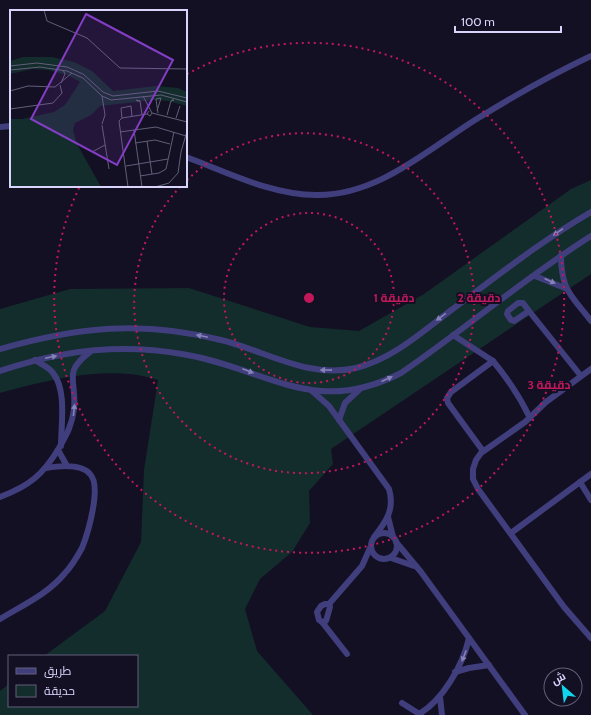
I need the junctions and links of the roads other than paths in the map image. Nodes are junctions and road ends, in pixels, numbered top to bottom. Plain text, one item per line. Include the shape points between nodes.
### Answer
1 (591, 56) edge
2 (187, 157) edge
3 (591, 212) edge
4 (591, 236) edge
5 (560, 255) junction
6 (535, 276) junction
7 (565, 288) junction
8 (529, 311) dead end
9 (591, 321) edge
10 (453, 335) junction
11 (0, 349) edge
12 (91, 351) junction
13 (35, 360) junction
14 (493, 361) junction
15 (591, 369) edge
16 (0, 371) edge
17 (582, 376) junction
18 (361, 388) junction
19 (312, 391) junction
20 (530, 418) junction
21 (339, 420) junction
22 (59, 448) junction
23 (483, 452) junction
24 (67, 466) junction
25 (46, 468) junction
26 (591, 474) edge
27 (580, 482) junction
28 (0, 497) edge
29 (591, 500) edge
30 (388, 517) junction
31 (511, 533) junction
32 (374, 537) junction
33 (395, 539) junction
34 (370, 548) junction
35 (391, 558) junction
36 (379, 559) junction
37 (362, 566) junction
38 (416, 566) junction
39 (329, 604) junction
40 (0, 618) edge
41 (322, 622) junction
42 (469, 638) junction
43 (591, 638) edge
44 (347, 654) dead end
45 (489, 666) junction
46 (455, 672) junction
47 (440, 697) junction
48 (402, 703) dead end
49 (420, 714) edge
50 (442, 715) edge
51 (525, 715) edge

1 - 2 street via 499,106 387,177 349,192 315,195 286,191
3 -> 11 street via 542,243 400,348 355,368 305,368 222,340 144,328 67,332
4 - 5 street
5 - 6 street
5 - 7 street
6 -> 7 street
6 - 10 street
7 - 9 street
8 - 17 street
10 - 14 street
18 -> 10 street via 400,373
13 -> 12 street
12 -> 19 street via 139,349 181,354 223,363 283,385
22 -> 12 street via 68,435 72,421 73,369 78,361
13 - 16 street
13 - 22 street via 52,372 57,381 63,415
14 - 20 street via 506,376
14 - 23 street via 451,392 447,398 448,404
15 - 17 street
17 - 20 street via 546,402
18 - 19 street via 337,392
18 - 21 street via 345,403
19 - 21 street
20 - 23 street
21 - 30 street via 387,484 391,500
22 - 24 street
22 - 25 street
23 - 31 street via 474,464 473,479
24 - 25 street
24 - 40 street via 87,471 94,481 91,515 82,547 71,566 52,586
25 - 28 street via 27,485
26 - 27 street
27 - 29 street
27 - 31 street
30 - 32 street
30 - 33 street
31 - 43 street via 564,607
32 - 33 street via 383,533
32 - 34 street
33 - 35 street via 397,548
33 - 38 street
34 - 36 street
34 - 37 street
35 - 36 street
35 - 38 street
36 - 37 street
37 - 39 street
38 - 42 street
39 - 41 street via 326,621
39 - 41 street via 318,609 317,616
41 - 44 street
42 - 45 street
42 -> 46 street via 464,657
45 - 46 street
45 - 51 street
46 - 47 street
47 - 49 street
47 - 50 street
48 - 49 street

